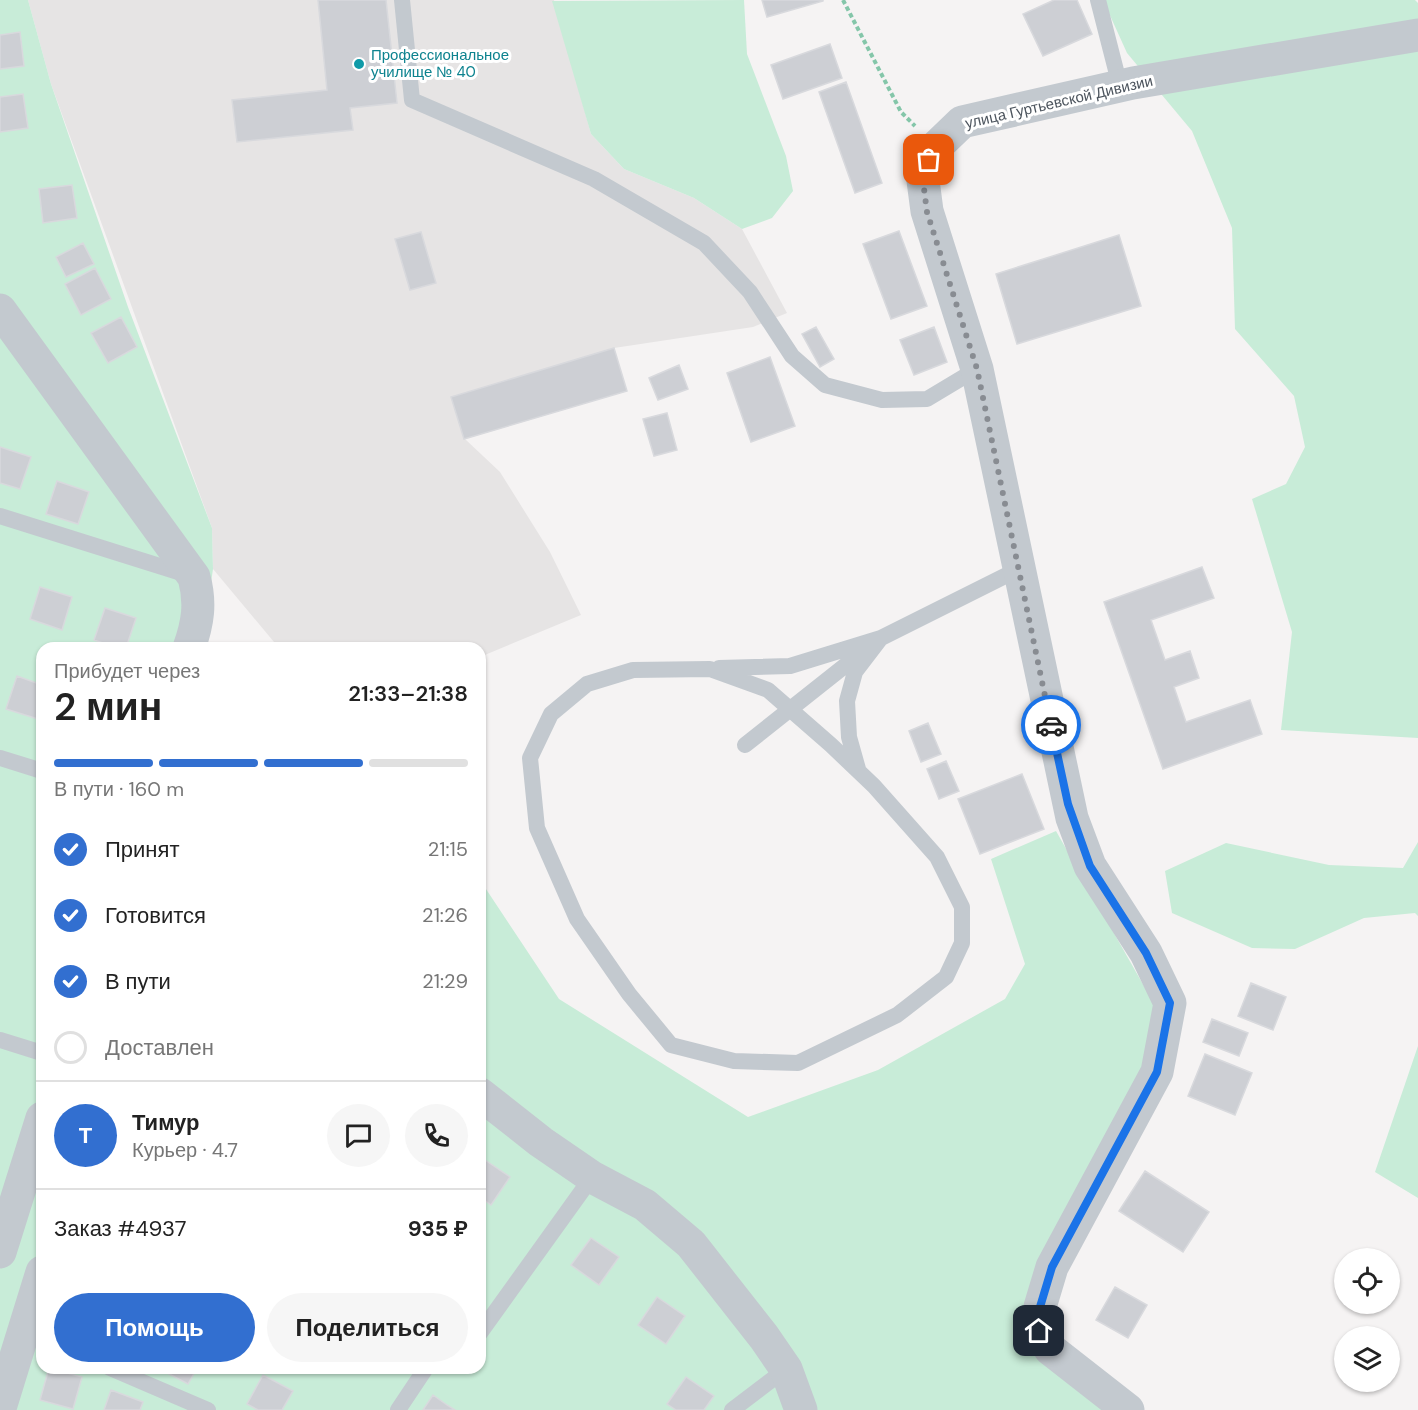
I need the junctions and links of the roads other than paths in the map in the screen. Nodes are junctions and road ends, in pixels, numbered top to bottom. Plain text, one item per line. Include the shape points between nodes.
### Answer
1 (402, 0) edge
2 (1098, 0) edge
3 (1418, 35) edge
4 (1120, 86) junction
5 (0, 310) edge
6 (977, 369) junction
7 (0, 516) edge
8 (1019, 569) junction
9 (194, 577) junction
10 (881, 638) junction
11 (191, 642) edge
12 (710, 669) junction
13 (790, 709) junction
14 (745, 746) dead end
15 (0, 758) edge
16 (36, 769) edge
17 (858, 770) junction
18 (0, 1040) edge
19 (36, 1051) edge
20 (486, 1099) edge
21 (36, 1137) edge
22 (592, 1177) junction
23 (0, 1252) edge
24 (36, 1314) edge
25 (486, 1325) edge
26 (33, 1335) edge
27 (786, 1369) junction
28 (124, 1374) edge
29 (422, 1374) edge
30 (0, 1408) edge
31 (208, 1410) edge
32 (398, 1410) edge
33 (732, 1410) edge
34 (801, 1410) edge
35 (1128, 1410) edge

1 - 6 lane via 412,100 594,179 704,243 750,292 792,356 825,385 882,400 927,399
2 - 4 lane
3 - 4 street, улица Гуртьевской Дивизии
4 - 6 street, улица Гуртьевской Дивизии via 962,122 936,147 922,173 927,212
5 - 9 street
6 - 8 street, улица Гуртьевской Дивизии
7 - 9 lane
8 - 10 lane
8 - 35 street, улица Гуртьевской Дивизии via 1065,790 1090,866 1146,953 1170,1003 1157,1072 1052,1267 1040,1307 1039,1331 1050,1349
9 - 11 street via 199,597 198,622
10 - 12 lane via 790,666
10 - 13 lane
10 - 17 lane via 855,672 847,701 849,736
12 - 13 lane via 768,690
12 - 17 lane via 633,670 586,684 551,714 530,758 537,828 577,919 629,994 671,1045 734,1061 798,1063 897,1015 946,977 962,943 962,907 937,857
13 - 14 lane
13 - 17 lane
15 - 16 lane
18 - 19 lane
20 - 22 street
21 - 23 street
22 - 25 lane
22 - 27 street via 645,1205 691,1244
24 - 26 street
26 - 30 street
27 - 33 lane
27 - 34 street
28 - 31 lane
29 - 32 lane

